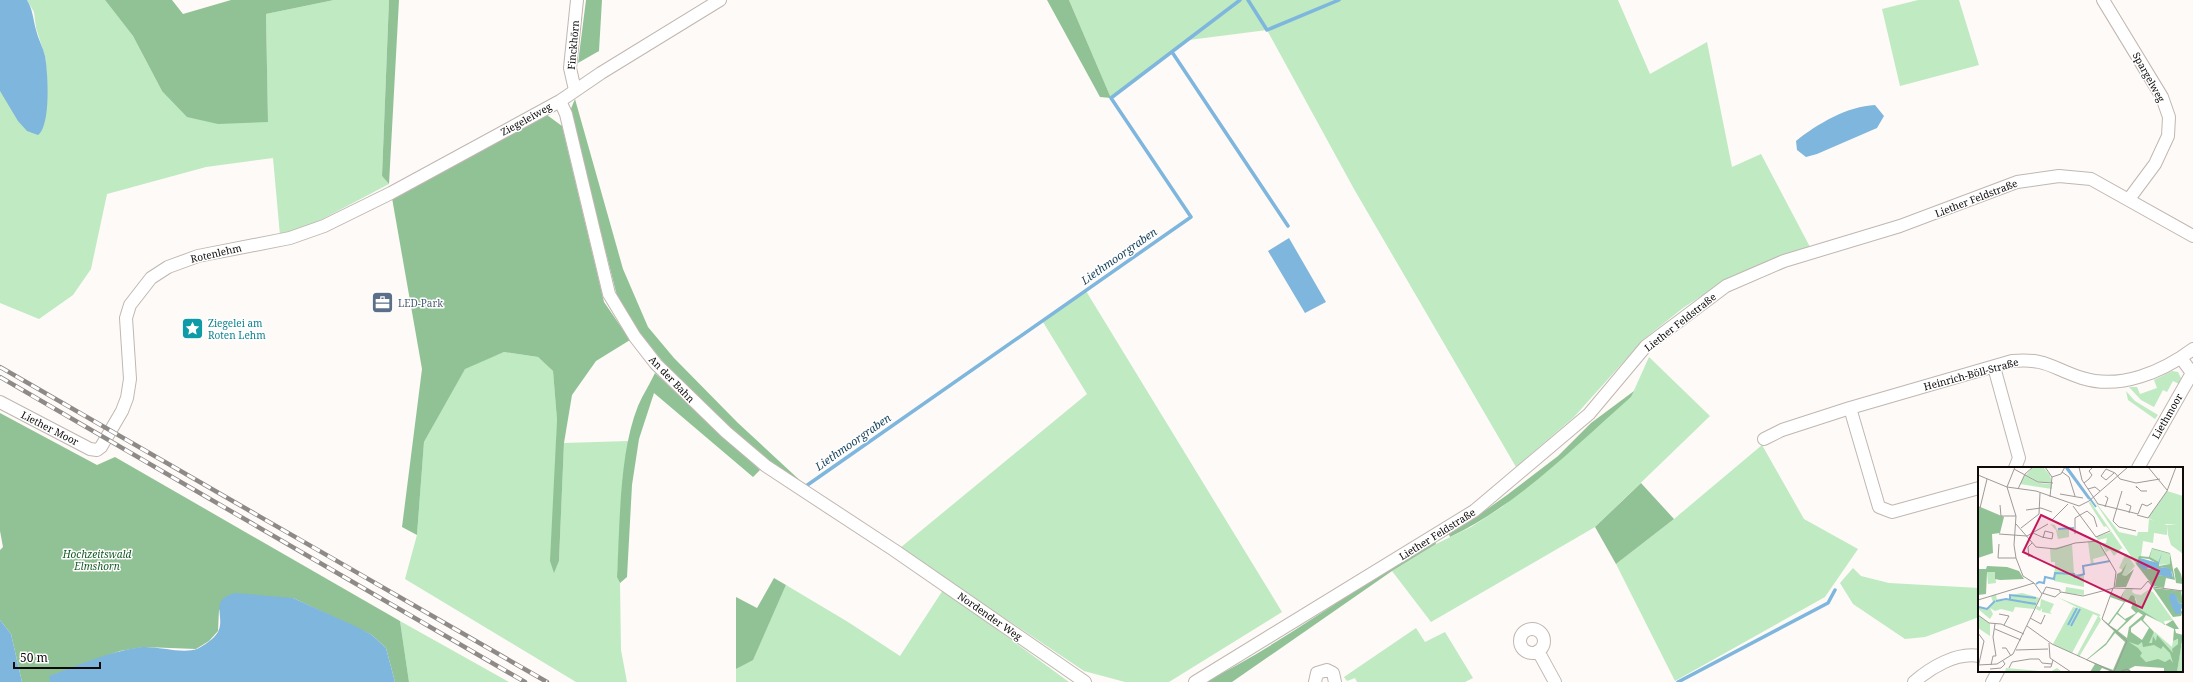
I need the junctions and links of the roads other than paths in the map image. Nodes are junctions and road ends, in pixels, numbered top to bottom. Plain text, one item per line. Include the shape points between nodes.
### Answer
1 (577, 0) edge
2 (720, 0) edge
3 (2103, 0) edge
4 (575, 90) junction
5 (560, 101) junction
6 (2129, 199) junction
7 (324, 226) joint
8 (2193, 236) edge
9 (2193, 349) edge
10 (2181, 358) junction
11 (1994, 367) junction
12 (0, 402) edge
13 (1850, 408) junction
14 (1764, 439) dead end
15 (101, 447) joint
16 (2015, 467) edge
17 (2139, 467) edge
18 (1978, 488) edge
19 (894, 550) joint
20 (1538, 651) dead end
21 (1978, 656) edge
22 (1997, 672) edge
23 (1085, 682) edge
24 (1195, 682) edge
25 (1315, 682) edge
26 (1335, 682) edge
27 (1555, 682) edge
28 (1914, 682) edge
29 (1992, 682) edge

1 - 4 street, Finckhörn via 570,68
2 - 4 street, Ziegeleiweg
3 - 6 street, Spargelweg via 2162,97 2169,117 2168,136 2156,164
4 - 5 street, Ziegeleiweg
5 - 7 street, Ziegeleiweg
5 - 19 street, An der Bahn via 566,114 609,294 635,337 656,364 726,432 766,466
6 - 8 street, Liether Feldstraße
6 - 24 street, Liether Feldstraße via 2091,179 2071,176 2033,178 1900,226 1784,261 1726,286 1646,346 1589,414 1474,511
7 - 15 street, Rotenlehm via 290,238 198,256 150,278 130,305 126,318 130,379 127,398 122,412
9 - 10 street
10 - 11 street, Heinrich-Böll-Straße via 2135,378 2113,382 2097,382 2082,378 2046,362 2032,359 2012,361
10 - 17 street, Liethmoor via 2192,373
11 - 13 street, Heinrich-Böll-Straße
11 - 16 street via 2019,458
12 - 15 street, Liether Moor via 90,449 97,450
13 - 14 street, Heinrich-Böll-Straße via 1782,430
13 - 18 street via 1879,507 1892,512
19 - 23 street, Nordender Weg
20 - 27 street
21 - 28 street via 1956,658 1926,672
22 - 29 street
25 - 26 street via 1317,674 1327,670 1333,673

